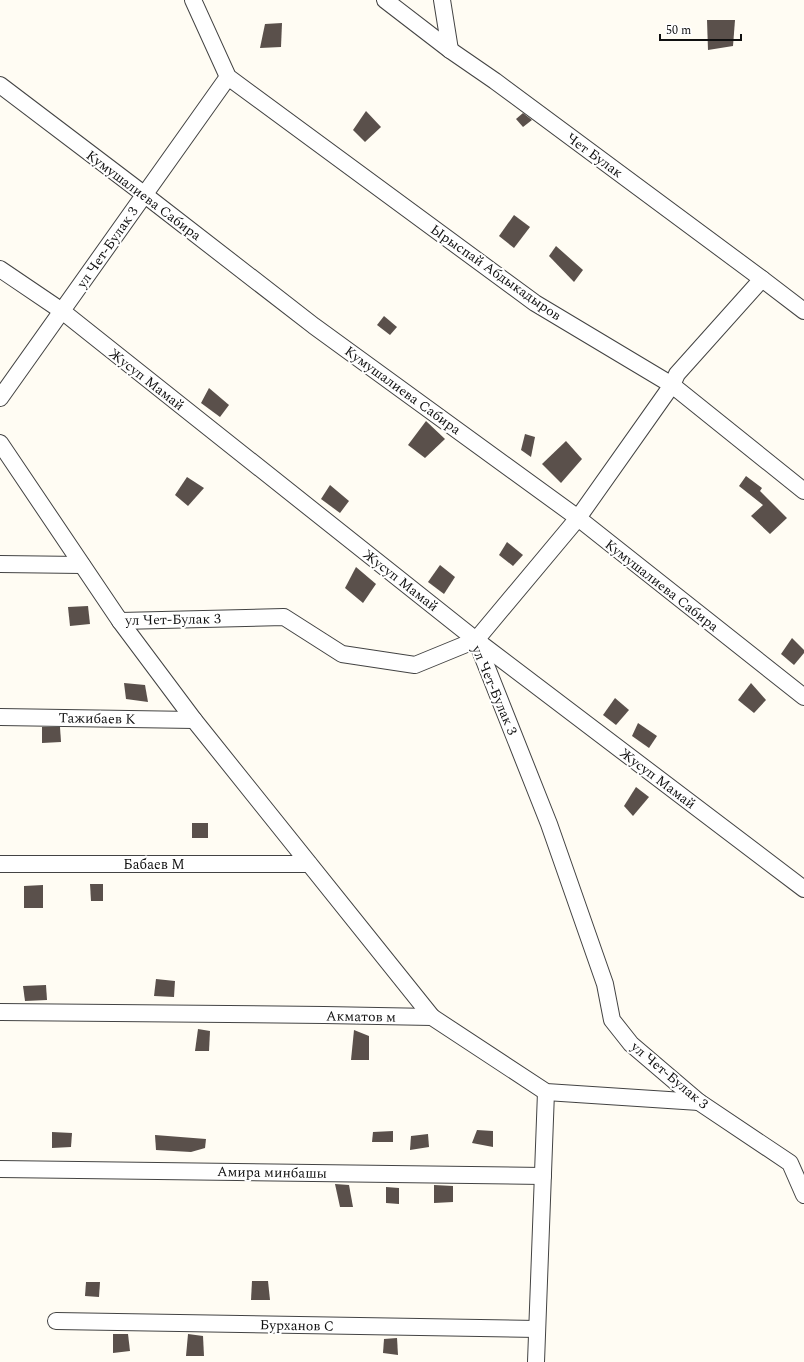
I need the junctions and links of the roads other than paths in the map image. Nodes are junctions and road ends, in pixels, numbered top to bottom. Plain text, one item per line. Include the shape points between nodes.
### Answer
1 (193, 0) edge
2 (385, 0) edge
3 (442, 0) edge
4 (450, 50) junction
5 (228, 78) junction
6 (0, 85) edge
7 (145, 195) junction
8 (0, 269) edge
9 (762, 279) junction
10 (62, 311) junction
11 (804, 312) edge
12 (672, 385) junction
13 (0, 398) edge
14 (0, 442) edge
15 (804, 491) edge
16 (578, 518) junction
17 (0, 564) edge
18 (82, 565) junction
19 (120, 621) junction
20 (476, 640) junction
21 (804, 697) edge
22 (0, 717) edge
23 (194, 720) junction
24 (0, 864) edge
25 (309, 864) junction
26 (804, 889) edge
27 (0, 1012) edge
28 (432, 1017) junction
29 (546, 1092) junction
30 (699, 1102) junction
31 (0, 1169) edge
32 (543, 1176) junction
33 (804, 1195) edge
34 (56, 1321) dead end
35 (538, 1329) junction
36 (536, 1362) edge

1 - 5 street
2 - 4 street, Чет Булак
3 - 4 street
4 - 9 street, Чет Булак
5 - 7 street, ул Чет-Булак 3
5 - 12 street, Ырыспай Абдыкадыров via 535,303
6 - 7 street, Кумушалиева Сабира
7 - 10 street, ул Чет-Булак 3
7 - 16 street, Кумушалиева Сабира via 314,326
8 - 10 street, Жусуп Мамай
9 - 11 street, Чет Булак
9 - 12 street via 677,374
10 - 13 street, ул Чет-Булак 3
10 - 20 street, Жусуп Мамай
12 - 15 street, Ырыспай Абдыкадыров
12 - 16 street
14 - 18 street, ул Чет-Булак 3
16 - 20 street
16 - 21 street, Кумушалиева Сабира
17 - 18 street
18 - 19 street, ул Чет-Булак 3
19 - 20 street, ул Чет-Булак 3 via 284,617 342,654 415,665
19 - 23 street
20 - 26 street, Жусуп Мамай
20 - 30 street, ул Чет-Булак 3 via 549,824 605,984 612,1020 631,1044
22 - 23 street, Тажибаев К
23 - 25 street
24 - 25 street, Бабаев М
25 - 28 street
27 - 28 street, Акматов м
28 - 29 street
29 - 30 street
29 - 32 street
30 - 33 street, ул Чет-Булак 3 via 790,1163
31 - 32 street, Амира минбашы
32 - 35 street
34 - 35 street, Бурханов С
35 - 36 street

